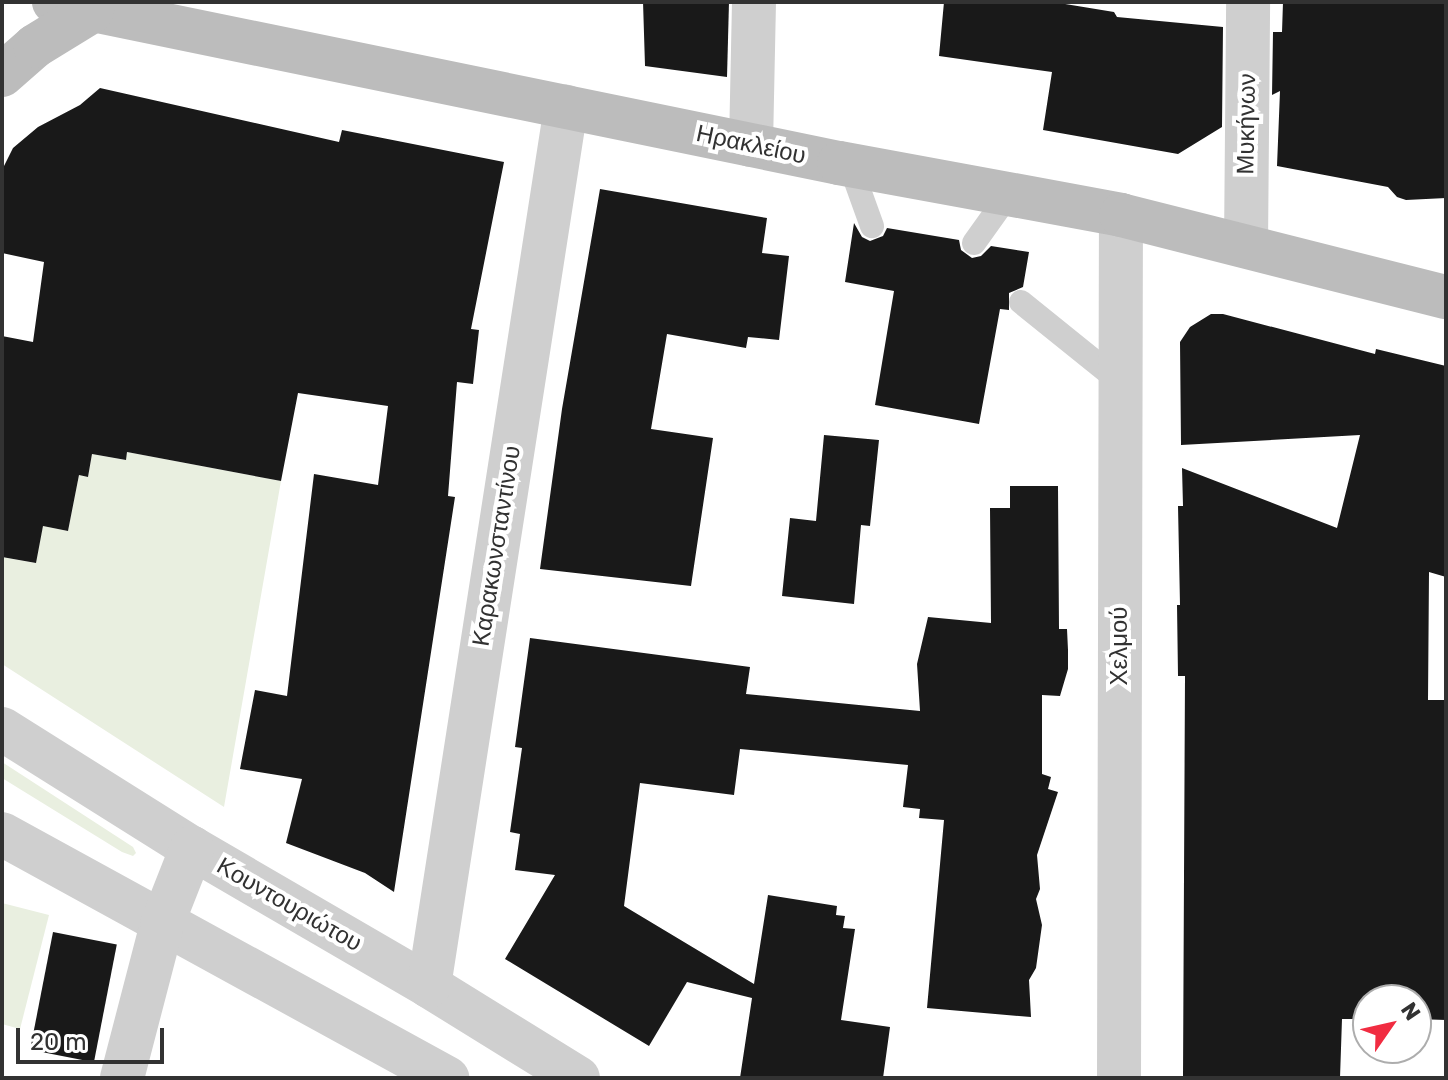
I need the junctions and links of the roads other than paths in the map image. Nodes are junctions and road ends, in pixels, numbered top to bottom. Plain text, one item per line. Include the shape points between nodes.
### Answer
1 (754, 2) edge
2 (1248, 2) edge
3 (73, 6) edge
4 (2, 75) edge
5 (566, 107) junction
6 (751, 145) junction
7 (850, 165) junction
8 (1009, 194) junction
9 (1121, 215) junction
10 (872, 226) dead end
11 (974, 243) dead end
12 (1246, 246) junction
13 (1446, 297) edge
14 (1021, 302) dead end
15 (1120, 382) junction
16 (2, 729) edge
17 (2, 834) edge
18 (192, 848) junction
19 (162, 924) junction
20 (429, 986) junction
21 (122, 1078) edge
22 (447, 1078) edge
23 (578, 1078) edge
24 (1119, 1078) edge

1 - 6 street
2 - 12 street, Μυκήνων
3 - 4 main road
3 - 5 main road, Ηρακλείου
5 - 6 main road, Ηρακλείου
5 - 20 street, Καρακωνσταντίνου
6 - 7 main road, Ηρακλείου
7 - 8 main road, Ηρακλείου
7 - 10 lane
8 - 9 main road, Ηρακλείου
8 - 11 lane
9 - 12 main road, Ηρακλείου
9 - 15 street, Χελμού
12 - 13 main road, Ηρακλείου
14 - 15 lane
15 - 24 street, Χελμού
16 - 18 street, Κουντουριώτου
17 - 19 street
18 - 19 street
18 - 20 street, Κουντουριώτου
19 - 21 street
19 - 22 street
20 - 23 street, Κουντουριώτου

